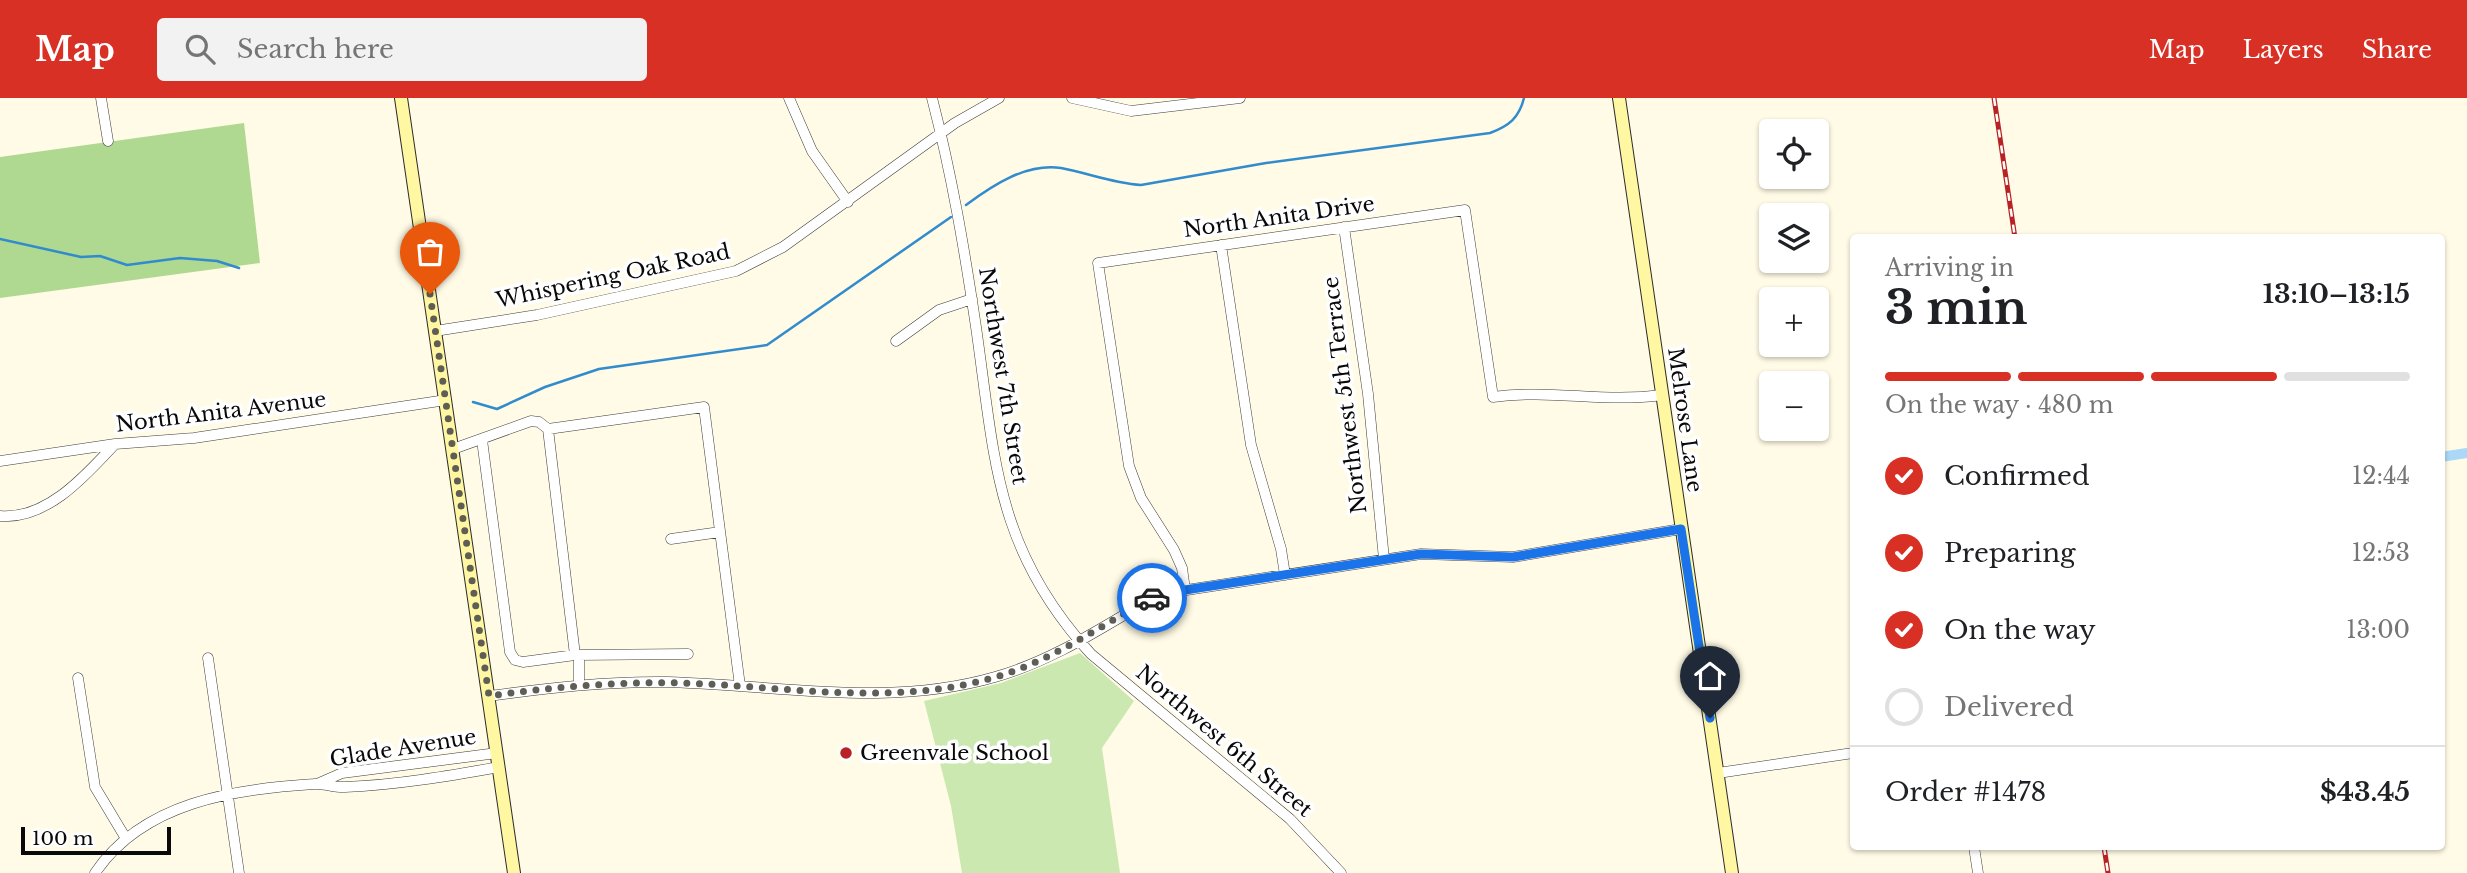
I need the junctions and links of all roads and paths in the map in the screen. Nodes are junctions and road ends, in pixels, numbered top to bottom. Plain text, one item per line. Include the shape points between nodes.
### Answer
1 (101, 98) edge
2 (401, 98) edge
3 (789, 98) edge
4 (932, 98) edge
5 (999, 98) edge
6 (1072, 98) edge
7 (1240, 98) edge
8 (1619, 98) edge
9 (942, 134) junction
10 (108, 141) dead end
11 (848, 202) junction
12 (1344, 227) junction
13 (1221, 245) junction
14 (972, 299) junction
15 (435, 331) junction
16 (897, 341) dead end
17 (1662, 395) junction
18 (446, 400) junction
19 (548, 429) junction
20 (482, 440) junction
21 (115, 444) junction
22 (453, 449) junction
23 (0, 461) edge
24 (0, 516) edge
25 (1681, 529) junction
26 (720, 532) junction
27 (671, 539) dead end
28 (1384, 559) junction
29 (1285, 575) junction
30 (1185, 590) junction
31 (1080, 642) junction
32 (688, 654) dead end
33 (577, 655) junction
34 (208, 658) dead end
35 (78, 678) dead end
36 (579, 685) junction
37 (740, 686) junction
38 (489, 696) junction
39 (497, 752) junction
40 (1850, 753) edge
41 (408, 765) junction
42 (499, 767) junction
43 (342, 773) junction
44 (1718, 773) junction
45 (410, 779) junction
46 (317, 784) junction
47 (343, 788) junction
48 (229, 795) junction
49 (125, 837) junction
50 (1974, 850) edge
51 (95, 873) edge
52 (239, 873) edge
53 (514, 873) edge
54 (1341, 873) edge
55 (1732, 873) edge
56 (1978, 873) edge

1 - 10 street
2 - 15 main road
3 - 11 street via 812,151
4 - 9 street, Northwest 7th Street
5 - 9 street, Whispering Oak Road
6 - 7 street via 1111,108 1151,111
8 - 17 main road, Melrose Lane
9 - 11 street, Whispering Oak Road
9 - 14 street, Northwest 7th Street
11 - 15 street, Whispering Oak Road via 783,247 736,271 549,313
12 - 13 street, North Anita Drive
12 - 17 street, North Anita Drive via 1465,210 1493,397 1530,392 1603,400
12 - 28 street, Northwest 5th Terrace via 1368,394
13 - 29 street via 1251,446
13 - 30 street, North Anita Drive via 1098,263 1129,466 1141,498 1174,550
14 - 16 street via 939,310
14 - 31 street, Northwest 7th Street via 1009,520 1033,577
15 - 18 main road
17 - 25 main road, Melrose Lane
18 - 21 street, North Anita Avenue via 194,438
18 - 22 main road
19 - 20 street via 531,421
19 - 26 street via 704,407
19 - 33 street
20 - 22 street
20 - 33 street via 510,652 523,662
21 - 23 street, North Anita Avenue
21 - 24 street via 77,485 38,508
22 - 38 main road
25 - 28 street via 1513,557 1421,554
25 - 44 main road, Melrose Lane
26 - 27 street
26 - 37 street
28 - 29 street
29 - 30 street
30 - 31 street via 1151,599
31 - 37 street via 996,677 885,695
31 - 54 street, Northwest 6th Street via 1290,819
32 - 33 street
33 - 36 street
34 - 48 street
35 - 49 street via 95,787
36 - 37 street via 666,682
36 - 38 street
38 - 39 main road
39 - 41 street, Glade Avenue
39 - 42 main road
40 - 44 street
41 - 43 street, Glade Avenue
41 - 45 street
42 - 45 street, Glade Avenue
42 - 53 main road
43 - 46 street, Glade Avenue
43 - 47 street
44 - 55 main road, Melrose Lane
45 - 47 street, Glade Avenue
46 - 47 street, Glade Avenue
46 - 48 street, Glade Avenue
48 - 49 street, Glade Avenue via 176,807
48 - 52 street
49 - 51 street, Glade Avenue
50 - 56 street

